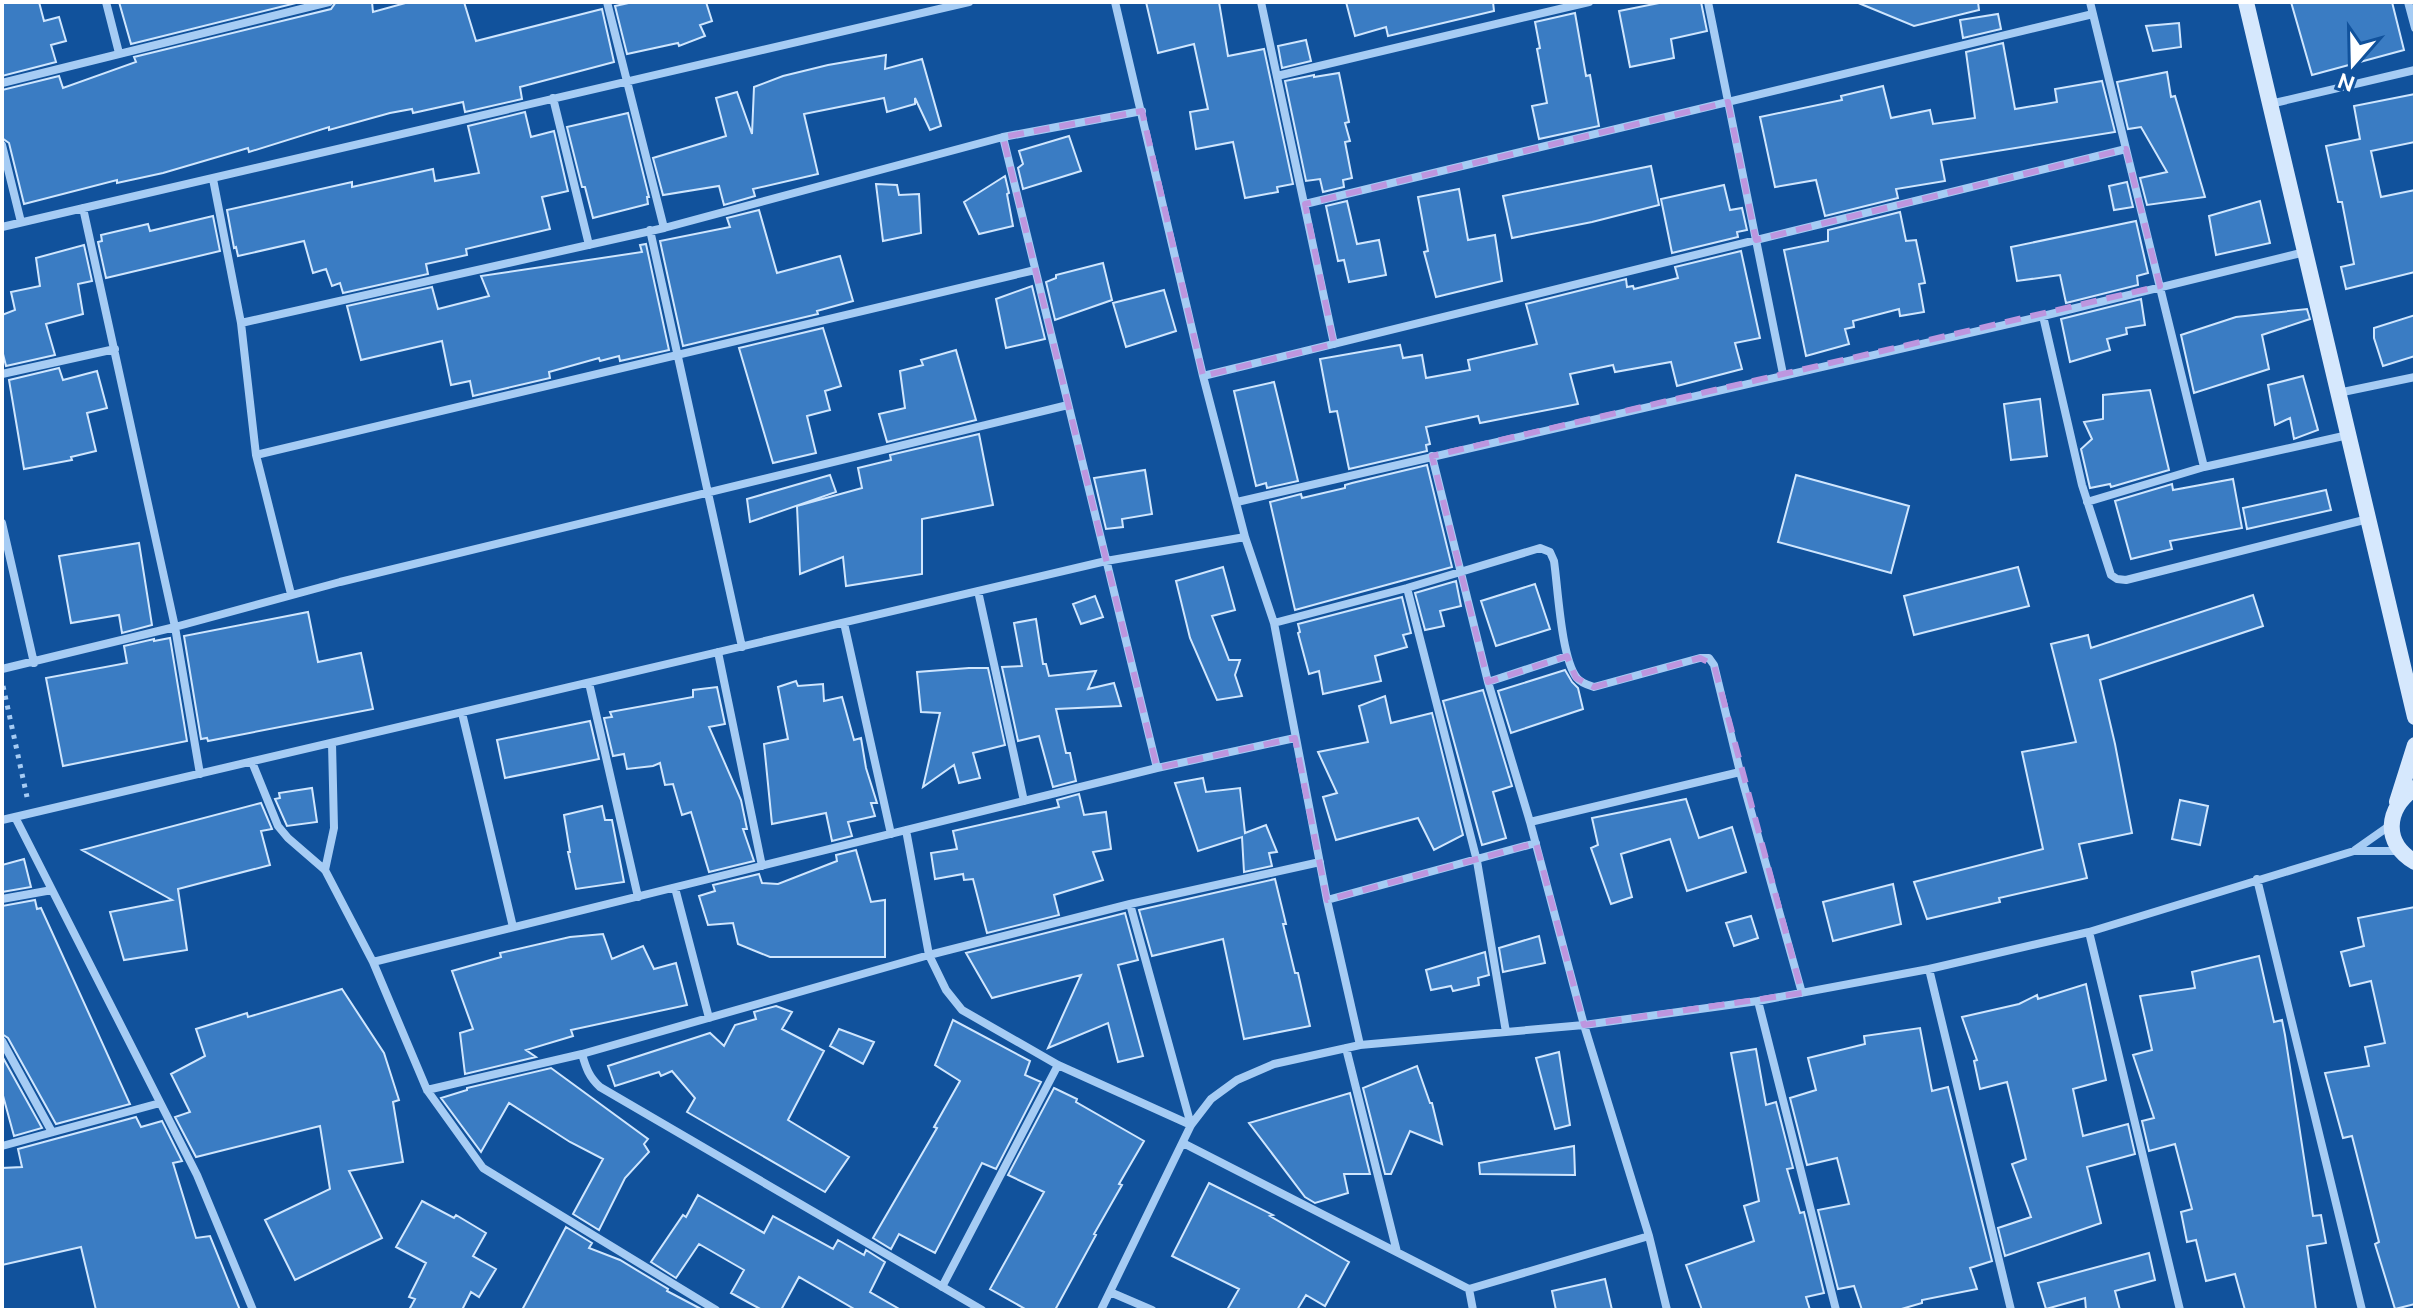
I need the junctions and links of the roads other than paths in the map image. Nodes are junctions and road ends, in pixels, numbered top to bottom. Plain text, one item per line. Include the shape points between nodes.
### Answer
1 (106, 2) edge
2 (329, 2) edge
3 (607, 2) edge
4 (969, 2) edge
5 (1115, 2) edge
6 (1261, 2) edge
7 (1589, 2) edge
8 (1708, 2) edge
9 (2090, 2) edge
10 (2246, 2) edge
11 (2408, 2) edge
12 (2093, 14) junction
13 (2415, 28) edge
14 (119, 53) junction
15 (2415, 70) edge
16 (1277, 76) junction
17 (628, 81) junction
18 (2, 83) edge
19 (553, 98) junction
20 (1728, 102) junction
21 (2270, 104) junction
22 (1142, 111) junction
23 (1003, 137) junction
24 (2, 145) edge
25 (2126, 149) junction
26 (213, 179) junction
27 (1305, 204) junction
28 (83, 208) junction
29 (21, 222) junction
30 (2, 227) edge
31 (664, 228) junction
32 (650, 230) junction
33 (1756, 240) junction
34 (589, 245) junction
35 (2305, 252) junction
36 (1035, 270) junction
37 (2160, 286) junction
38 (2043, 316) junction
39 (241, 323) junction
40 (1334, 344) junction
41 (115, 349) junction
42 (678, 355) junction
43 (2, 374) edge
44 (1783, 374) junction
45 (1203, 376) junction
46 (2415, 377) edge
47 (2338, 393) junction
48 (1068, 405) junction
49 (2348, 435) junction
50 (256, 455) junction
51 (1432, 456) junction
52 (2204, 467) junction
53 (708, 493) junction
54 (1237, 502) junction
55 (2087, 502) junction
56 (2368, 519) junction
57 (2, 523) edge
58 (1245, 537) junction
59 (1106, 561) junction
60 (1459, 572) junction
61 (1407, 588) junction
62 (978, 591) junction
63 (291, 594) junction
64 (844, 623) junction
65 (1274, 623) junction
66 (175, 627) junction
67 (742, 647) junction
68 (718, 652) junction
69 (1567, 656) junction
70 (34, 663) junction
71 (2, 669) edge
72 (1488, 682) junction
73 (589, 683) junction
74 (462, 713) junction
75 (2415, 717) edge
76 (1295, 738) junction
77 (332, 743) junction
78 (2415, 745) edge
79 (252, 762) junction
80 (1157, 768) junction
81 (1740, 772) junction
82 (200, 774) junction
83 (2415, 788) edge
84 (1024, 801) junction
85 (15, 817) junction
86 (2393, 817) junction
87 (2, 820) edge
88 (1530, 822) junction
89 (906, 830) junction
90 (891, 834) junction
91 (1536, 843) junction
92 (2354, 851) junction
93 (2401, 851) junction
94 (1477, 861) junction
95 (1320, 862) junction
96 (2415, 862) edge
97 (762, 866) junction
98 (325, 870) junction
99 (2257, 879) junction
100 (675, 888) junction
101 (52, 890) junction
102 (638, 897) junction
103 (2, 899) edge
104 (1327, 900) junction
105 (1130, 904) junction
106 (513, 927) junction
107 (2089, 932) junction
108 (929, 955) junction
109 (373, 962) junction
110 (1929, 969) junction
111 (1802, 993) junction
112 (1758, 1001) junction
113 (709, 1018) junction
114 (1584, 1025) junction
115 (1506, 1032) junction
116 (2, 1041) edge
117 (1360, 1045) junction
118 (1346, 1048) junction
119 (582, 1054) junction
120 (1058, 1065) junction
121 (427, 1090) junction
122 (160, 1103) junction
123 (1191, 1125) junction
124 (52, 1132) junction
125 (1183, 1143) junction
126 (2, 1146) edge
127 (1649, 1236) junction
128 (1397, 1252) junction
129 (942, 1287) junction
130 (1469, 1289) junction
131 (1110, 1292) junction
132 (253, 1310) edge
133 (716, 1310) edge
134 (982, 1310) edge
135 (1101, 1310) edge
136 (1152, 1310) edge
137 (1473, 1310) edge
138 (1667, 1310) edge
139 (1836, 1310) edge
140 (2011, 1310) edge
141 (2180, 1310) edge
142 (2362, 1310) edge

1 - 14 street
2 - 14 street
3 - 17 street
4 - 17 street
5 - 22 street
6 - 16 street
7 - 16 street
8 - 20 street
9 - 12 street
10 - 21 street
11 - 13 street
12 - 20 street
12 - 25 street
14 - 18 street
15 - 21 street
16 - 27 street
17 - 19 street
17 - 31 street
19 - 26 street
19 - 34 street
20 - 27 street
20 - 33 street
21 - 35 street
22 - 23 street
22 - 45 street
23 - 31 street
23 - 36 street
24 - 29 street
25 - 33 street
25 - 37 street
26 - 28 street
26 - 39 street
27 - 40 street
28 - 29 street
28 - 41 street
29 - 30 street
31 - 32 street
32 - 34 street
32 - 42 street
33 - 40 street
33 - 44 street
34 - 39 street
35 - 37 street
35 - 47 street
36 - 42 street
36 - 48 street
37 - 38 street
37 - 52 street
38 - 44 street
38 - 55 street
39 - 50 street
40 - 45 street
41 - 43 street
41 - 66 street
42 - 50 street
42 - 53 street
44 - 51 street
45 - 54 street
46 - 47 street
47 - 49 street
48 - 53 street
48 - 59 street
49 - 52 street
49 - 56 street
50 - 63 street
51 - 54 street
51 - 60 street
52 - 55 street
53 - 63 street
53 - 67 street
54 - 58 street
55 - 56 street via 2111,575 2126,580
56 - 75 street
57 - 70 street
58 - 59 street
58 - 65 street
59 - 62 street
59 - 80 street
60 - 61 street
60 - 69 street via 1540,548 1550,552
60 - 72 street
61 - 65 street
61 - 94 street
62 - 64 street
62 - 84 street
63 - 66 street
64 - 67 street
64 - 90 street
65 - 76 street
66 - 70 street
66 - 82 street
67 - 68 street
68 - 73 street
68 - 97 street
69 - 72 street
69 - 81 street via 1576,678 1594,687 1709,658
70 - 71 street
72 - 88 street
73 - 74 street
73 - 102 street
74 - 77 street
74 - 106 street
76 - 80 street
76 - 95 street
77 - 79 street
77 - 98 street via 334,828
78 - 86 street
79 - 82 street
79 - 98 street via 278,826
80 - 84 street
81 - 88 street
81 - 111 street
82 - 85 street
83 - 86 street via 2403,796
84 - 89 street
85 - 87 street
85 - 101 street
86 - 92 street
86 - 93 street via 2392,834
88 - 91 street
89 - 90 street
89 - 108 street
90 - 97 street
91 - 94 street
91 - 114 street
92 - 93 street
92 - 99 street
93 - 96 street
94 - 104 street
94 - 115 street
95 - 104 street
95 - 105 street
97 - 100 street
98 - 109 street
99 - 107 street
99 - 142 street
100 - 102 street
100 - 113 street
101 - 103 street
101 - 122 street
102 - 106 street
104 - 117 street
105 - 108 street
105 - 123 street
106 - 109 street
107 - 110 street
107 - 141 street
108 - 113 street
108 - 120 street via 962,1010
109 - 121 street
110 - 111 street
110 - 140 street
111 - 112 street
112 - 114 street
112 - 139 street
113 - 119 street
114 - 115 street
114 - 127 street
115 - 117 street
116 - 124 street
117 - 118 street
118 - 123 street via 1274,1064 1237,1080 1211,1099
118 - 128 street
119 - 121 street
119 - 129 street via 600,1087
120 - 123 street
120 - 129 street
121 - 133 street via 483,1168
122 - 124 street
122 - 132 street via 197,1175
123 - 125 street
124 - 126 street
125 - 128 street
125 - 131 street
127 - 130 street
127 - 138 street
128 - 130 street
129 - 134 street
130 - 137 street
131 - 135 street
131 - 136 street

